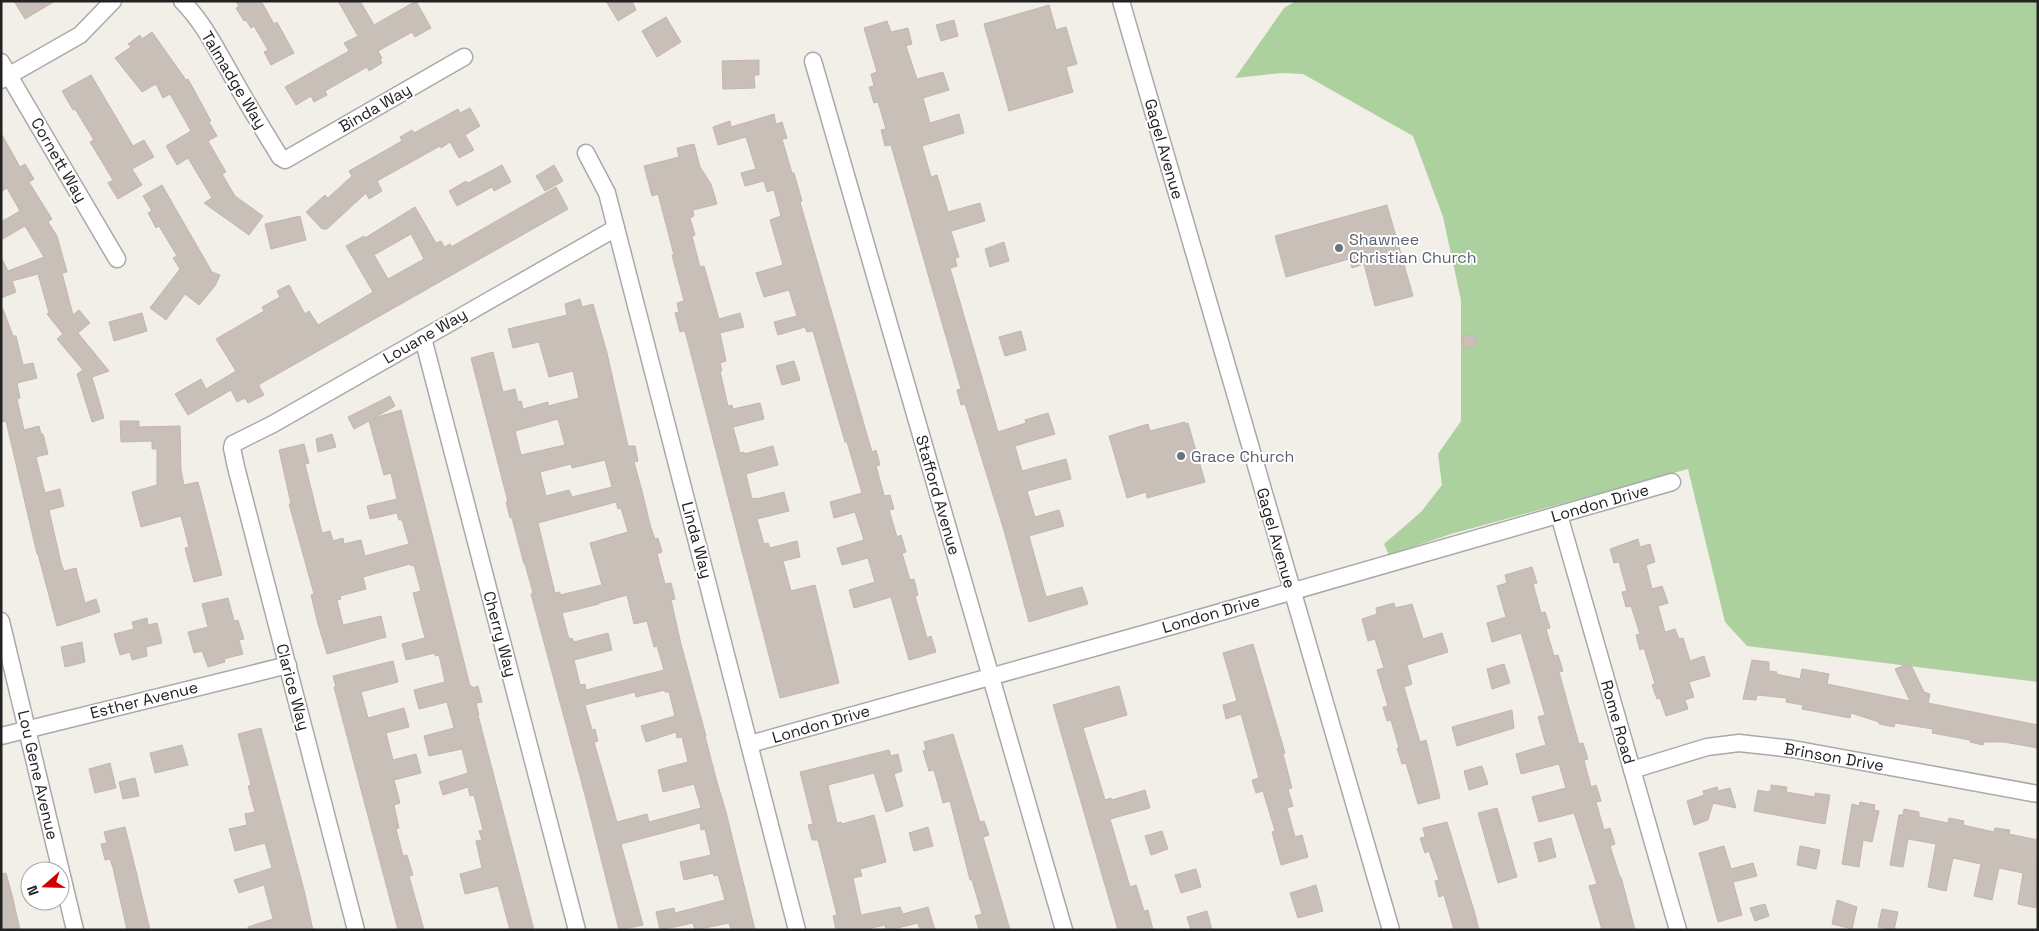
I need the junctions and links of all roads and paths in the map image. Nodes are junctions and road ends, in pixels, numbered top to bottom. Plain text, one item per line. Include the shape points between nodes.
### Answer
1 (113, 1) edge
2 (182, 1) edge
3 (1121, 1) edge
4 (464, 57) dead end
5 (812, 61) dead end
6 (4, 72) edge
7 (586, 153) dead end
8 (285, 160) joint
9 (616, 228) junction
10 (116, 259) dead end
11 (423, 338) junction
12 (234, 444) joint
13 (1672, 482) dead end
14 (1559, 515) junction
15 (1291, 590) junction
16 (1, 621) edge
17 (288, 665) junction
18 (991, 676) junction
19 (28, 729) junction
20 (1, 736) edge
21 (750, 744) junction
22 (1632, 770) junction
23 (2038, 794) edge
24 (75, 930) edge
25 (356, 930) edge
26 (577, 930) edge
27 (797, 930) edge
28 (1064, 930) edge
29 (1391, 930) edge
30 (1678, 930) edge

1 - 6 street via 80,35
2 - 8 street, Talmadge Way via 213,42 280,158
3 - 15 street, Gagel Avenue
4 - 8 street, Binda Way
5 - 18 street, Stafford Avenue
6 - 10 street, Cornett Way
7 - 9 street, Linda Way via 607,193
9 - 11 street, Louane Way
9 - 21 street, Linda Way
11 - 12 street, Louane Way
11 - 26 street, Cherry Way
12 - 17 street, Clarice Way via 236,466
13 - 14 street, London Drive
14 - 15 street, London Drive
14 - 22 street, Rome Road
15 - 18 street, London Drive
15 - 29 street, Gagel Avenue
16 - 19 street, Lou Gene Avenue
17 - 19 street, Esther Avenue
17 - 25 street, Clarice Way
18 - 21 street, London Drive
18 - 28 street, Stafford Avenue
19 - 20 street, Esther Avenue
19 - 24 street, Lou Gene Avenue
21 - 27 street, Linda Way
22 - 23 street, Brinson Drive via 1707,747 1762,745
22 - 30 street, Rome Road

